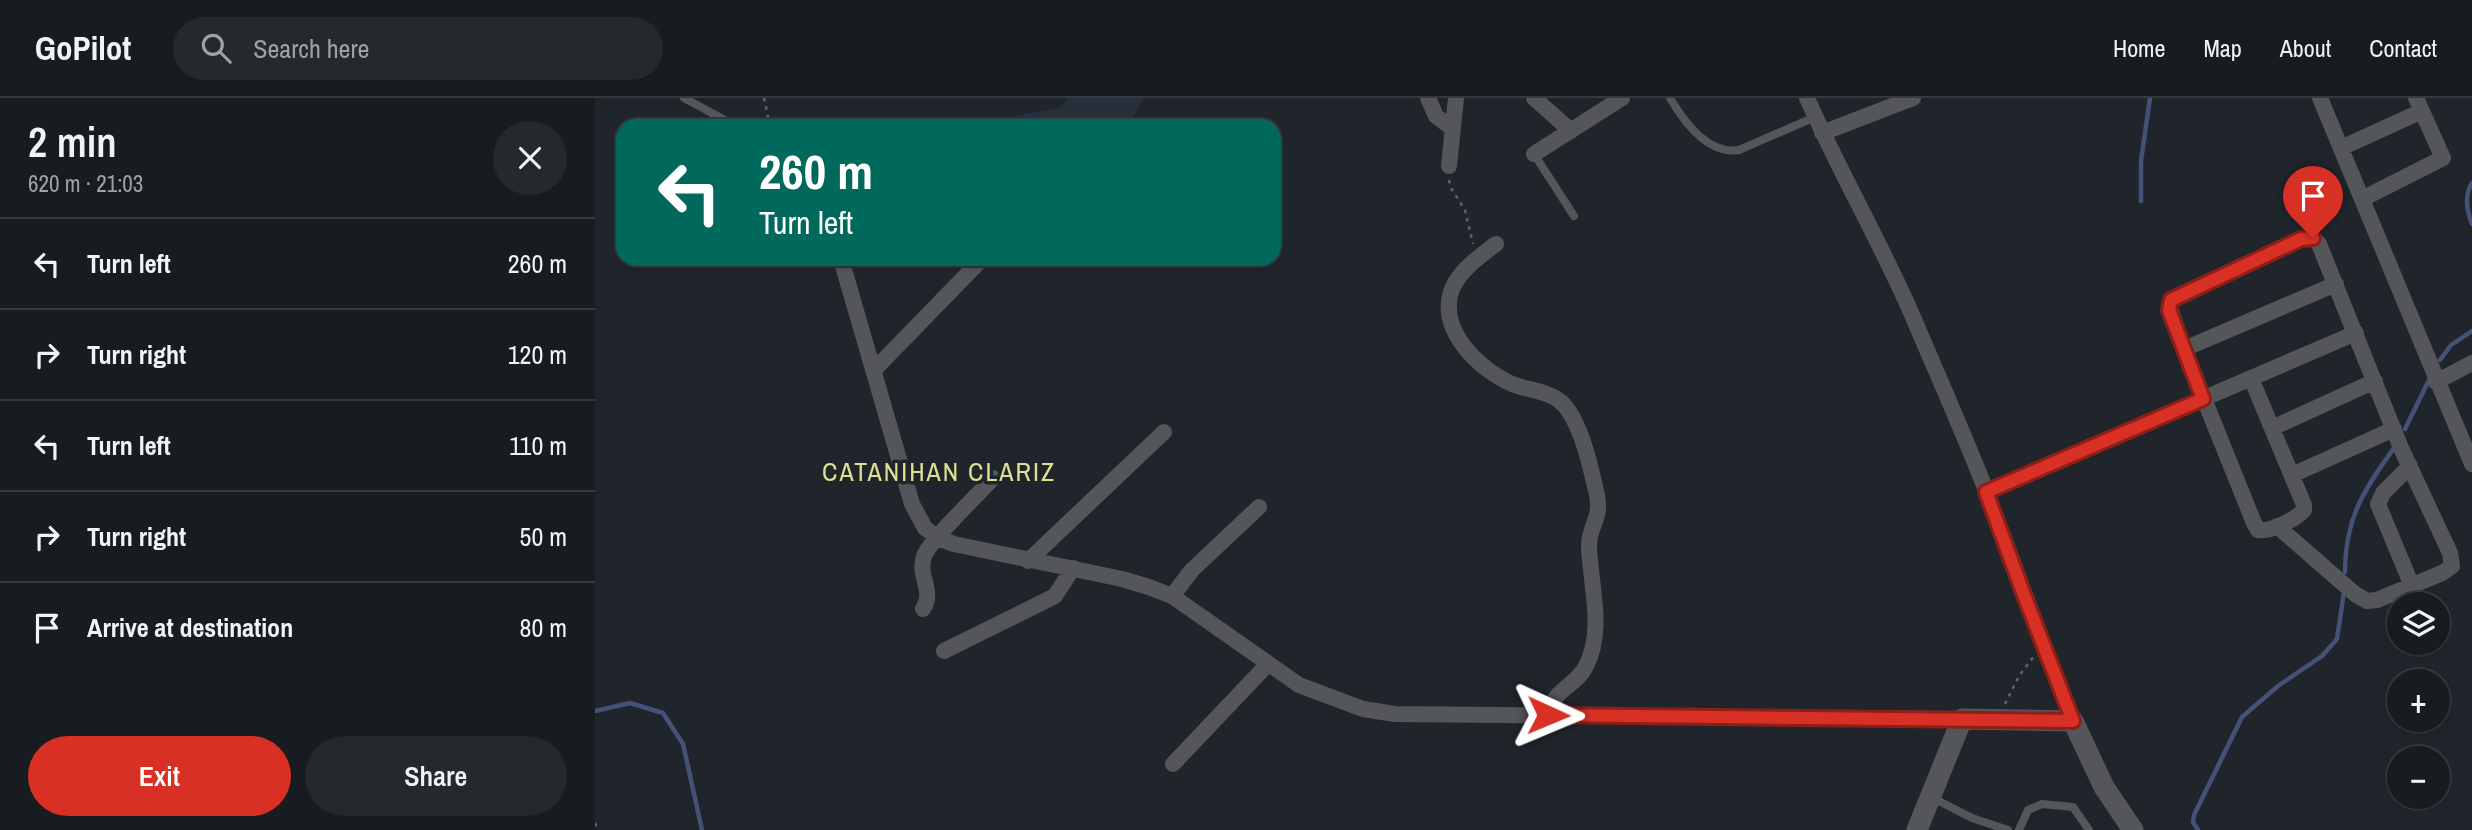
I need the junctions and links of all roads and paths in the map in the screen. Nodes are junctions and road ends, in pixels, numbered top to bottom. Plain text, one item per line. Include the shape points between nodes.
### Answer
1 (684, 98) edge
2 (764, 98) edge
3 (1428, 98) edge
4 (1456, 98) edge
5 (1534, 98) edge
6 (1622, 98) edge
7 (1670, 98) edge
8 (1807, 98) edge
9 (1913, 98) edge
10 (2320, 98) edge
11 (2419, 104) edge
12 (1815, 117) junction
13 (723, 119) edge
14 (768, 119) edge
15 (1453, 129) junction
16 (1571, 131) junction
17 (1822, 133) junction
18 (2341, 148) junction
19 (1534, 154) joint
20 (1449, 166) joint
21 (2362, 200) junction
22 (1574, 216) dead end
23 (1496, 244) dead end
24 (1480, 257) junction
25 (843, 266) edge
26 (975, 266) edge
27 (2336, 284) junction
28 (2356, 333) junction
29 (2184, 349) junction
30 (2472, 363) edge
31 (874, 370) junction
32 (2251, 378) junction
33 (2375, 381) junction
34 (2436, 382) junction
35 (2203, 399) junction
36 (2272, 428) junction
37 (2394, 429) junction
38 (1164, 432) dead end
39 (2472, 464) edge
40 (2410, 466) junction
41 (2292, 475) junction
42 (993, 478) dead end
43 (1986, 492) junction
44 (1259, 507) dead end
45 (2277, 526) junction
46 (938, 538) junction
47 (1028, 561) junction
48 (1073, 568) junction
49 (2412, 586) junction
50 (1173, 596) junction
51 (923, 609) dead end
52 (2043, 645) junction
53 (944, 651) dead end
54 (1267, 665) junction
55 (1548, 715) junction
56 (1962, 719) junction
57 (1998, 720) junction
58 (2073, 721) junction
59 (1173, 764) dead end
60 (1930, 796) junction
61 (595, 823) edge
62 (598, 830) edge
63 (1917, 830) edge
64 (2008, 830) edge
65 (2019, 830) edge
66 (2089, 830) edge
67 (2133, 830) edge

1 - 13 lane
2 - 14 path
3 - 15 street via 1437,116
4 - 15 street
5 - 16 street
6 - 16 street
7 - 12 lane via 1690,127 1714,147 1728,152
8 - 12 street
9 - 17 street
10 - 18 street
11 - 18 street
11 - 21 street via 2443,158
12 - 17 street
15 - 20 street
16 - 19 street
17 - 43 street via 1896,278
18 - 21 street
19 - 22 lane
20 - 24 path via 1449,181 1465,210
21 - 34 street
23 - 24 street
24 - 55 street via 1453,288 1449,302 1455,331 1473,358 1486,368 1510,383 1559,400 1567,409 1587,456 1599,512 1589,545 1595,606 1591,652 1586,668 1555,696
25 - 31 street
26 - 31 street
27 - 28 street
27 - 29 street
27 - 29 street via 2316,240 2301,239 2171,300 2169,310
28 - 32 street
28 - 33 street
29 - 35 street
30 - 34 street
31 - 46 street via 912,504 925,528
32 - 35 street
32 - 36 street
33 - 36 street
33 - 37 street
34 - 39 street
35 - 43 street
35 - 45 street via 2256,528 2266,531
36 - 41 street
37 - 40 street
37 - 41 street
38 - 47 street
40 - 49 street via 2378,504
40 - 49 street via 2453,560 2448,570
41 - 45 street via 2304,510
42 - 46 street
43 - 52 street
44 - 50 street via 1192,570
45 - 49 street via 2361,598 2377,600
46 - 47 street
46 - 51 street via 924,555 929,597
47 - 48 street
48 - 50 street
48 - 53 street via 1055,596
50 - 54 street
52 - 57 path via 2019,676
52 - 58 street
54 - 55 street via 1299,685 1363,709 1395,714
54 - 59 street
55 - 56 street
56 - 57 street
56 - 60 street
57 - 58 street
58 - 67 street via 2104,787
60 - 63 street
60 - 64 lane
61 - 62 path
65 - 66 lane via 2028,810 2042,804 2073,807

